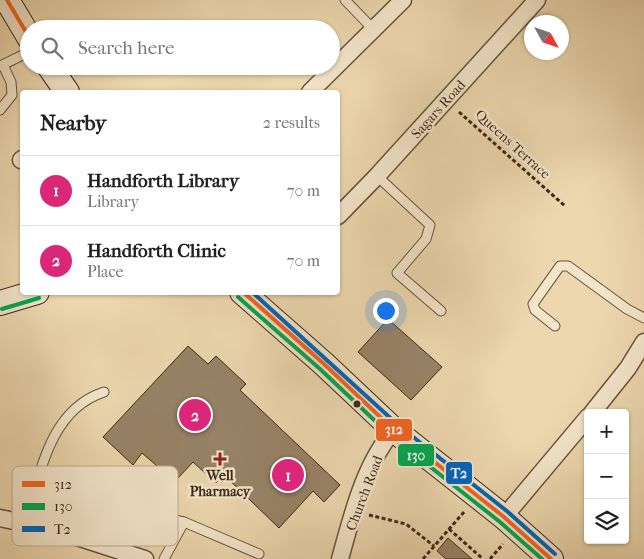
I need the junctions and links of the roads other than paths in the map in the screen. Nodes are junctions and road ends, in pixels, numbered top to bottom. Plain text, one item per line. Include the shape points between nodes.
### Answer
1 (7, 0) edge
2 (345, 0) edge
3 (403, 0) edge
4 (537, 0) edge
5 (20, 21) edge
6 (374, 30) junction
7 (20, 56) edge
8 (340, 63) edge
9 (1, 65) edge
10 (55, 75) edge
11 (328, 75) edge
12 (66, 90) edge
13 (312, 90) edge
14 (0, 110) edge
15 (377, 176) junction
16 (340, 214) edge
17 (26, 295) edge
18 (250, 295) edge
19 (0, 302) edge
20 (441, 311) dead end
21 (644, 318) edge
22 (554, 326) dead end
23 (644, 342) edge
24 (104, 392) dead end
25 (595, 409) edge
26 (584, 422) edge
27 (394, 430) junction
28 (43, 466) edge
29 (504, 517) junction
30 (178, 520) edge
31 (184, 522) junction
32 (178, 533) edge
33 (98, 546) edge
34 (171, 546) edge
35 (112, 554) edge
36 (259, 554) dead end
37 (145, 559) edge
38 (164, 559) edge
39 (340, 559) edge
40 (551, 559) edge

1 - 5 main road
2 - 6 lane
3 - 6 street
4 - 15 street, Sagars Road
6 - 8 street
7 - 9 lane
9 - 14 lane via 11,82 12,95
10 - 12 main road
11 - 13 street
15 - 16 street, Sagars Road
15 - 20 lane via 430,225 426,238 398,273
17 - 19 main road
18 - 27 main road
21 - 22 lane via 568,266 560,266 533,304 535,310
23 - 25 street
24 - 28 lane via 89,397 51,438
26 - 29 street
27 - 29 main road
27 - 39 street, Church Road via 384,442 354,512
29 - 40 main road
30 - 31 lane
31 - 32 lane
31 - 36 lane
33 - 35 street
34 - 38 lane
35 - 37 street

